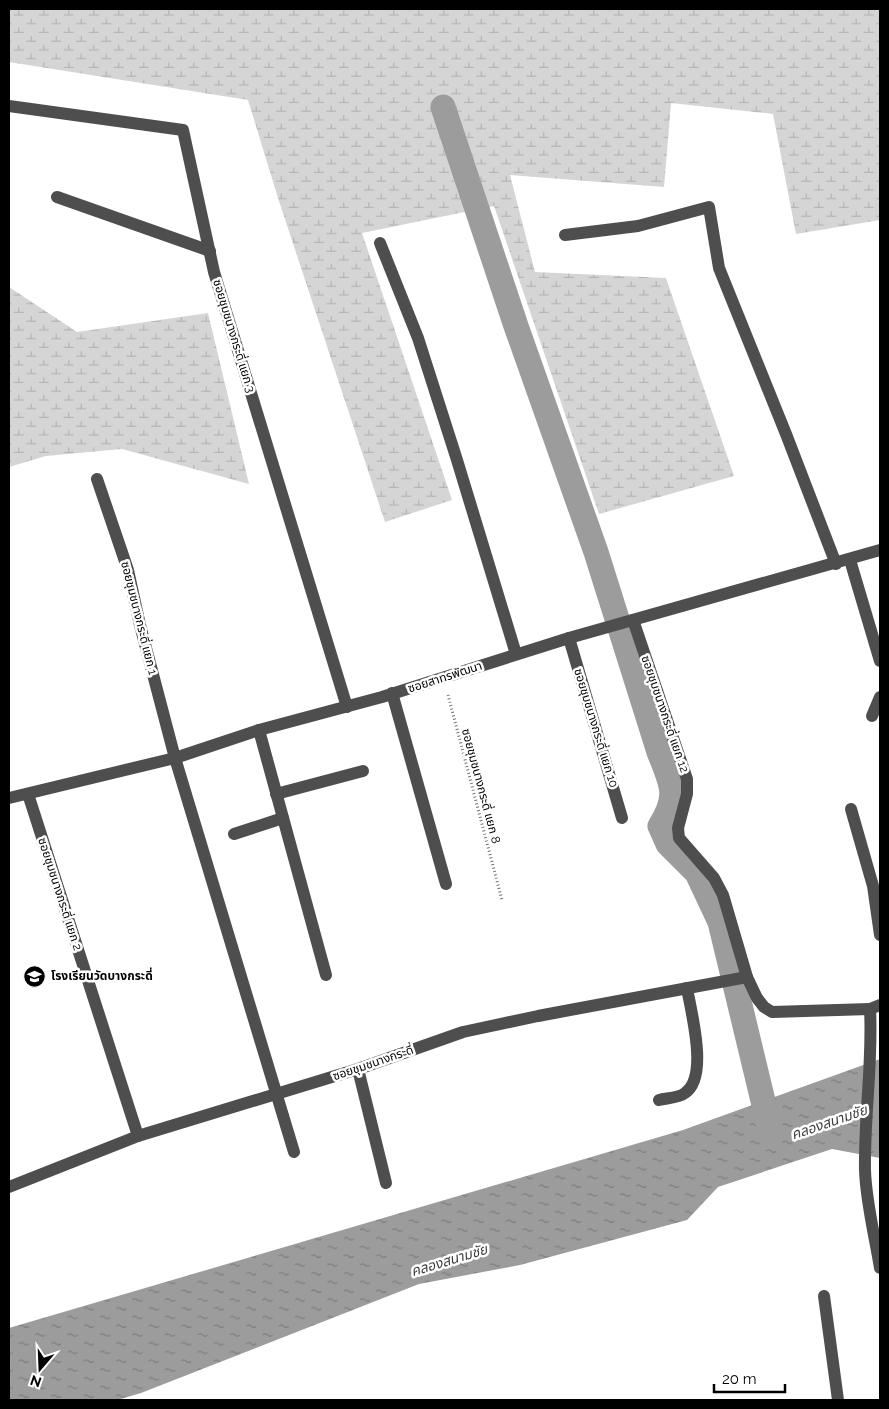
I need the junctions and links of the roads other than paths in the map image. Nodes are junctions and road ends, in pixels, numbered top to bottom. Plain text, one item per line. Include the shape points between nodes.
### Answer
1 (9, 106) edge
2 (57, 197) dead end
3 (565, 234) dead end
4 (380, 243) dead end
5 (210, 251) junction
6 (97, 479) dead end
7 (880, 550) edge
8 (850, 560) junction
9 (836, 564) junction
10 (631, 620) junction
11 (569, 638) junction
12 (516, 654) junction
13 (880, 660) edge
14 (392, 693) junction
15 (880, 697) edge
16 (347, 707) junction
17 (872, 716) dead end
18 (259, 730) junction
19 (175, 758) junction
20 (363, 771) dead end
21 (28, 794) junction
22 (276, 794) junction
23 (9, 798) edge
24 (851, 809) dead end
25 (283, 818) junction
26 (622, 818) dead end
27 (234, 834) dead end
28 (446, 884) dead end
29 (880, 935) edge
30 (326, 975) dead end
31 (739, 978) junction
32 (687, 988) junction
33 (875, 1007) edge
34 (358, 1069) junction
35 (276, 1094) junction
36 (659, 1100) dead end
37 (138, 1136) junction
38 (294, 1152) dead end
39 (386, 1183) dead end
40 (9, 1187) edge
41 (880, 1268) edge
42 (824, 1296) dead end
43 (838, 1400) edge

1 - 5 street, ซอยชุมชนางกระดี่ แยก 3 via 183,130
2 - 5 street
3 - 9 street via 638,226 708,207 719,268
4 - 12 street via 418,338
5 - 16 street, ซอยชุมชนางกระดี่ แยก 3
6 - 19 street, ซอยชุมชนางกระดี่ แยก 1 via 128,570
7 - 8 street, ซอยสาทรพัฒนา
8 - 9 street, ซอยสาทรพัฒนา
8 - 13 street
9 - 10 street, ซอยสาทรพัฒนา
10 - 11 street, ซอยสาทรพัฒนา
10 - 31 street, ซอยชุมชนางกระดี่ แยก 12 via 687,779 679,838 714,878 723,895 739,946 743,967
11 - 12 street, ซอยสาทรพัฒนา
11 - 26 street, ซอยชุมชนางกระดี่ แยก 10
12 - 14 street, ซอยสาทรพัฒนา
14 - 16 street, ซอยสาทรพัฒนา
14 - 28 street
15 - 17 street
16 - 18 street, ซอยสาทรพัฒนา
18 - 19 street, ซอยสาทรพัฒนา
18 - 22 street
19 - 21 street, ซอยสาทรพัฒนา
19 - 35 street, ซอยชุมชนางกระดี่ แยก 1
20 - 22 street
21 - 23 street, ซอยสาทรพัฒนา
21 - 37 street, ซอยชุมชนางกระดี่ แยก 2
22 - 25 street
24 - 29 street via 873,886
25 - 27 street
25 - 30 street
31 - 32 street, ซอยชุมชนางกระดี่
31 - 33 street, ซอยชุมชนางกระดี่ แยก 12 via 772,1012
32 - 34 street, ซอยชุมชนางกระดี่ via 463,1032
32 - 36 street via 698,1049 695,1075 690,1089 684,1094
33 - 41 street via 865,1169
34 - 35 street, ซอยชุมชนางกระดี่
34 - 39 street
35 - 37 street, ซอยชุมชนางกระดี่
35 - 38 street, ซอยชุมชนางกระดี่ แยก 1
37 - 40 street, ซอยชุมชนางกระดี่
42 - 43 street

